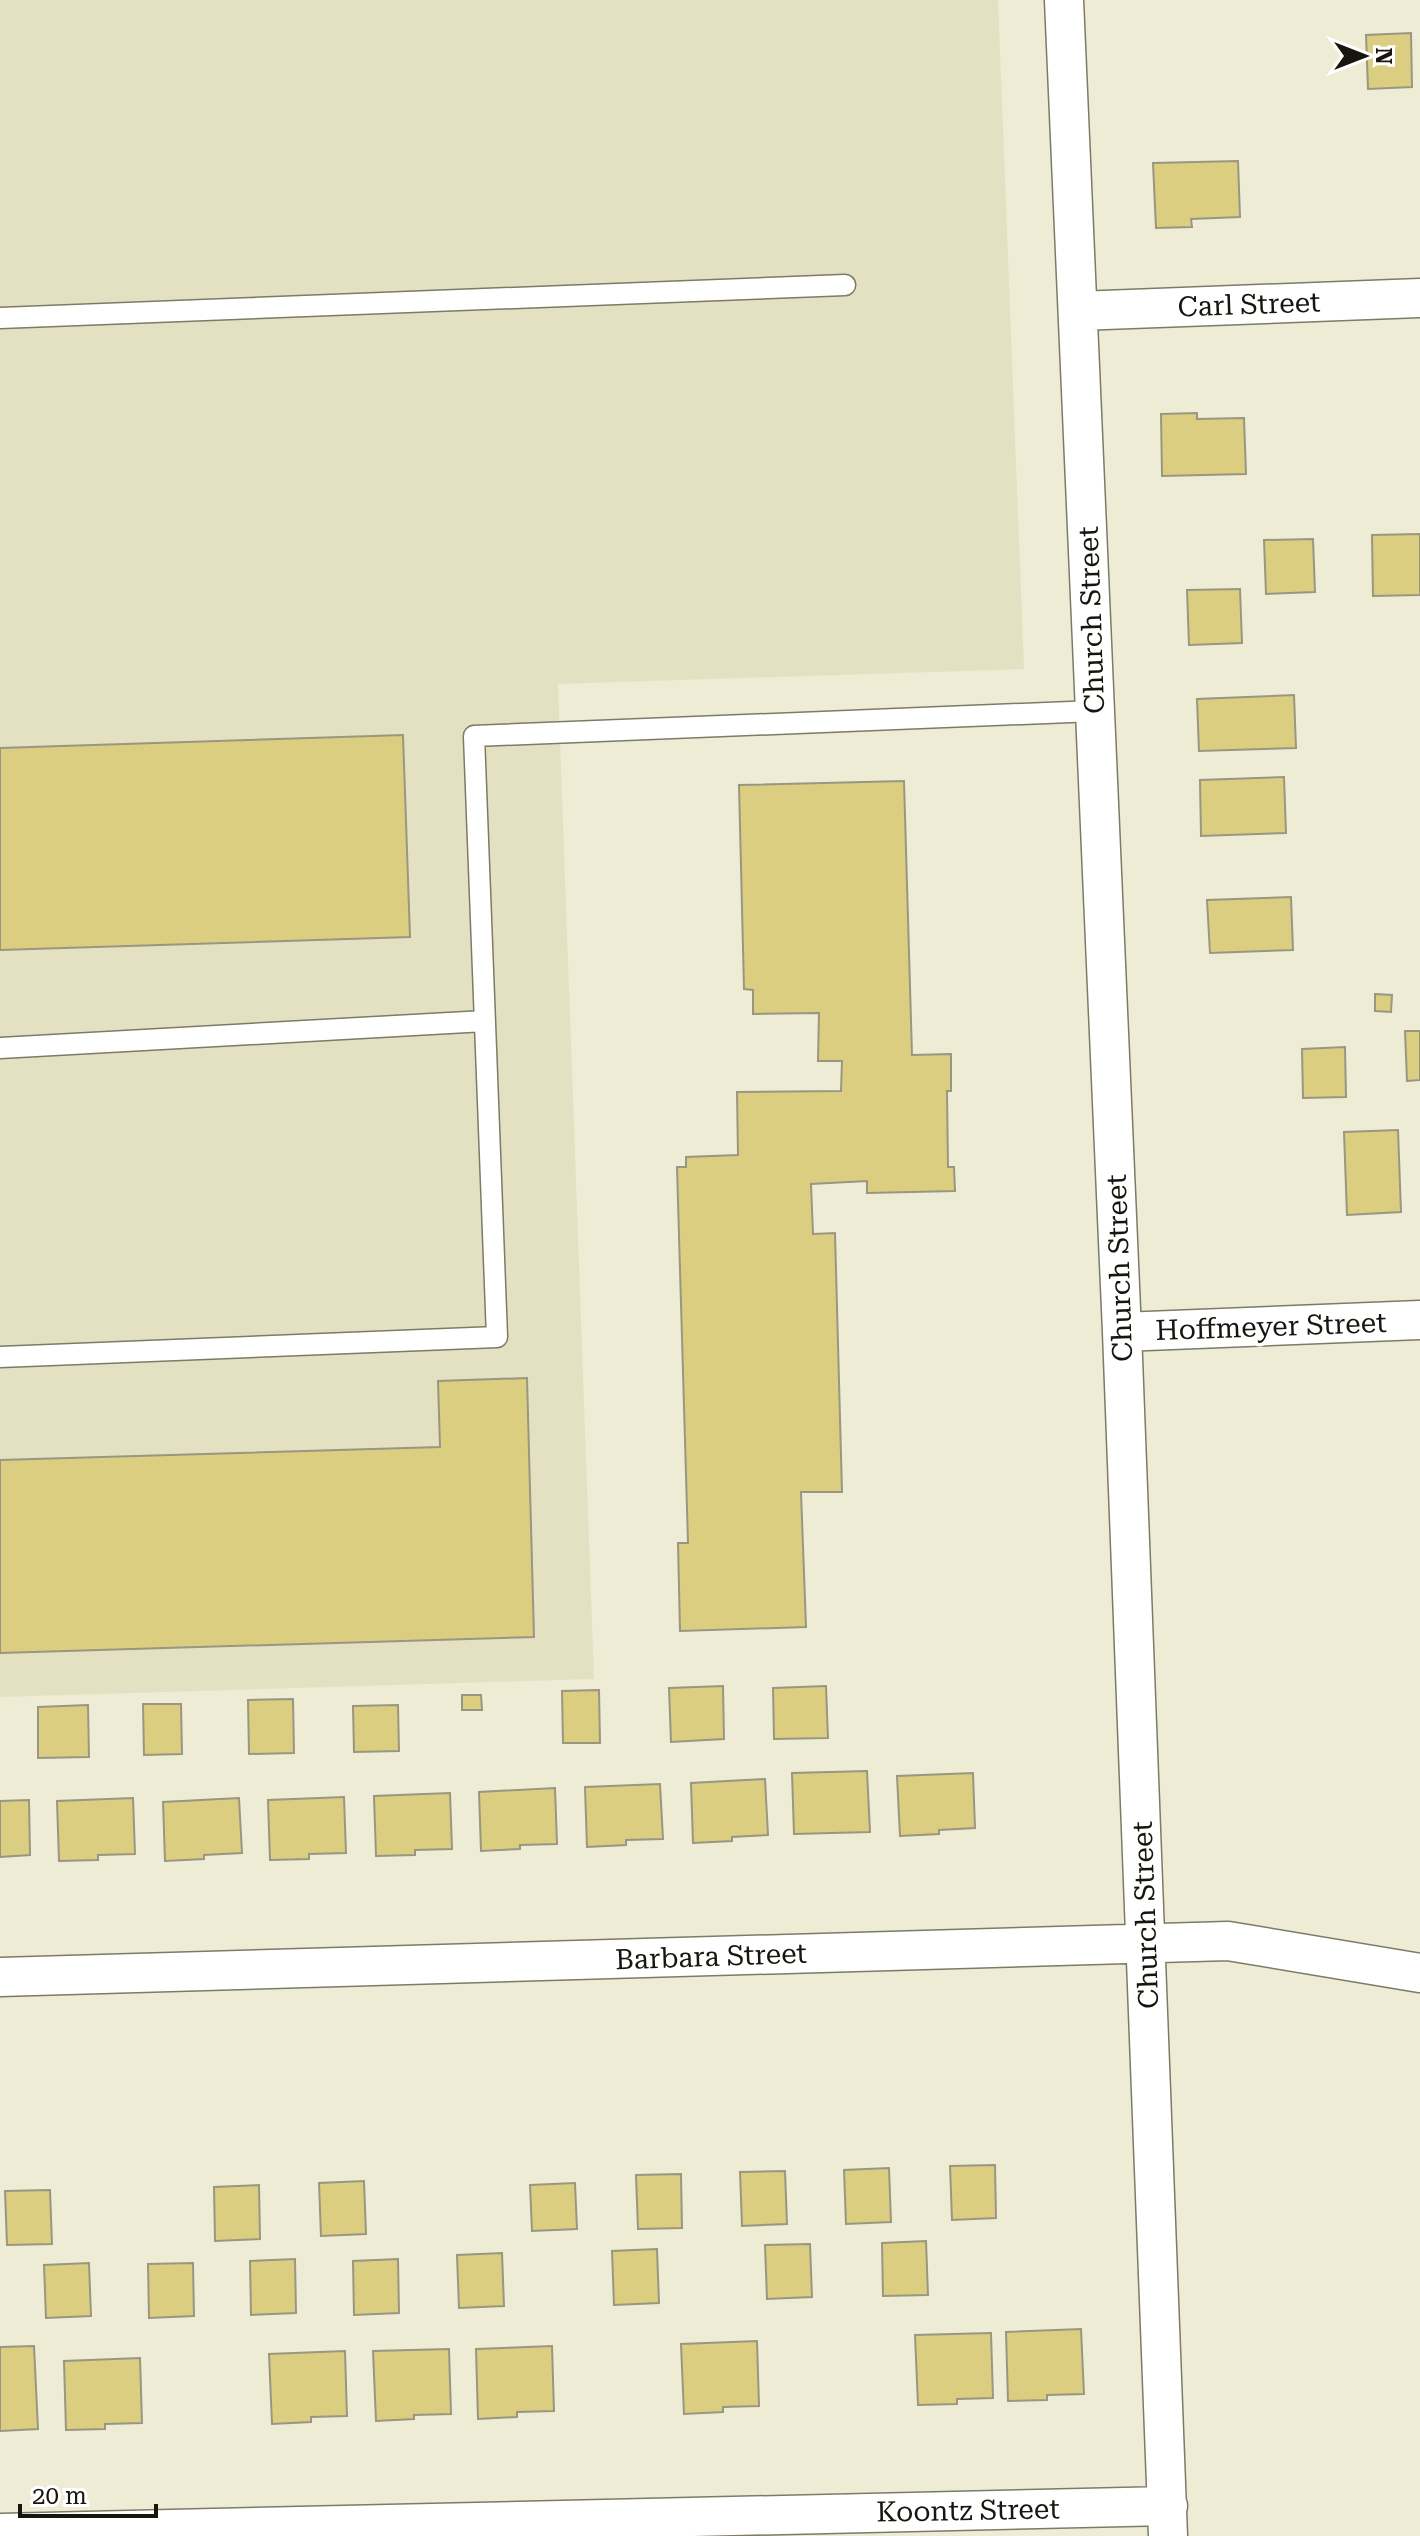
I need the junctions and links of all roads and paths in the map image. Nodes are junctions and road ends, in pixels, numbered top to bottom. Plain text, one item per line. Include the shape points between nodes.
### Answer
1 (1064, 0) edge
2 (845, 285) dead end
3 (1420, 298) edge
4 (1078, 311) junction
5 (0, 318) edge
6 (1095, 711) junction
7 (485, 1021) junction
8 (0, 1048) edge
9 (1420, 1320) edge
10 (1122, 1332) junction
11 (0, 1357) edge
12 (1147, 1942) junction
13 (1420, 1973) edge
14 (0, 1977) edge
15 (1168, 2521) edge
16 (0, 2533) edge

1 - 4 street, Church Street
2 - 5 lane
3 - 4 street, Carl Street
4 - 6 street, Church Street
6 - 7 lane via 474,736
6 - 10 street, Church Street
7 - 8 lane
7 - 11 lane via 497,1337
9 - 10 street, Hoffmeyer Street
10 - 12 street, Church Street
12 - 13 street, Barbara Street via 1228,1941
12 - 14 street, Barbara Street
12 - 15 street, Church Street
15 - 16 street, Koontz Street

